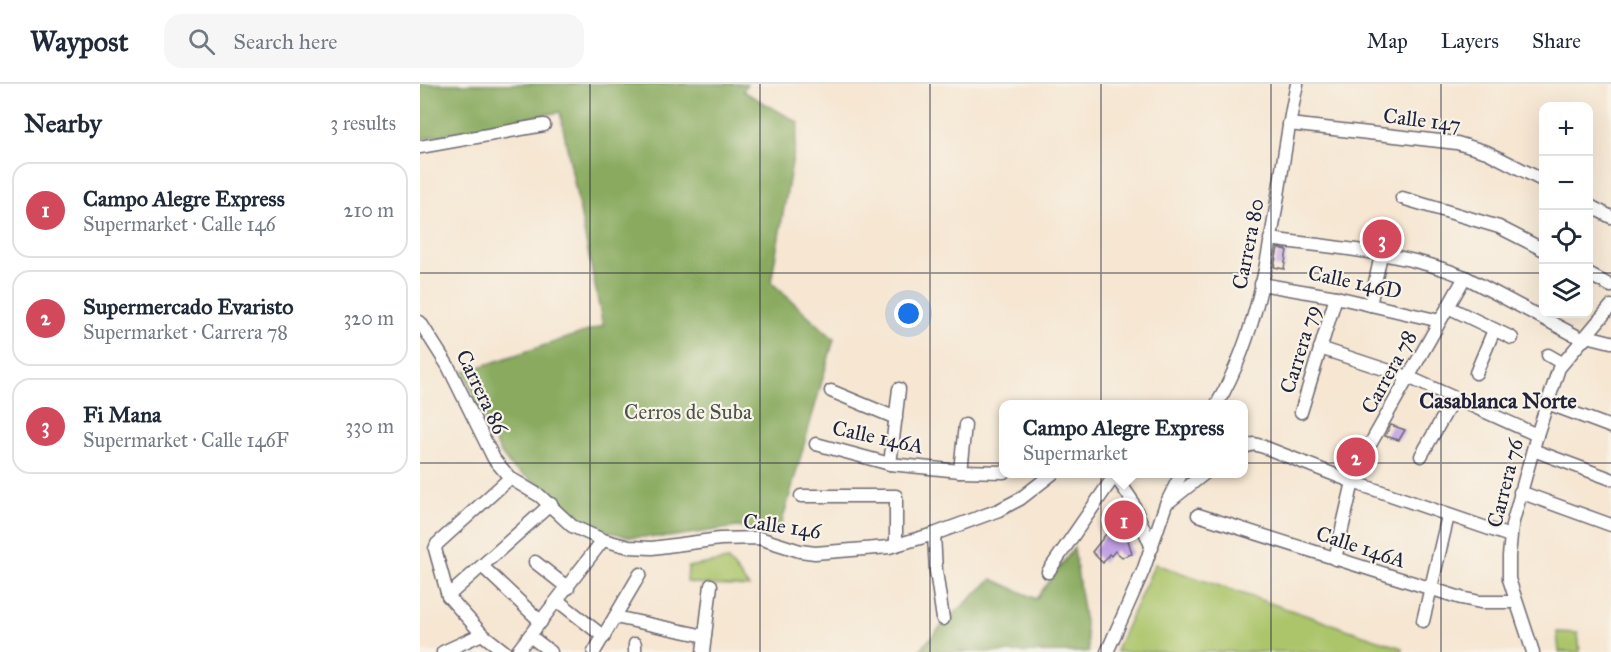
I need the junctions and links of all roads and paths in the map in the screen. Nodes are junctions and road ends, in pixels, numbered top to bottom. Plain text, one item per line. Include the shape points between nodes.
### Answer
1 (1297, 84) edge
2 (1289, 124) junction
3 (544, 125) dead end
4 (420, 147) edge
5 (1539, 178) edge
6 (1402, 198) dead end
7 (1593, 208) edge
8 (1611, 217) edge
9 (1270, 239) junction
10 (1539, 247) edge
11 (1380, 255) junction
12 (1465, 277) junction
13 (1593, 277) edge
14 (1261, 284) junction
15 (1611, 286) edge
16 (1336, 297) junction
17 (1370, 305) junction
18 (1611, 306) edge
19 (1448, 307) junction
20 (1440, 321) junction
21 (420, 322) edge
22 (1494, 330) junction
23 (1512, 338) dead end
24 (1586, 338) junction
25 (1611, 342) edge
26 (1320, 348) junction
27 (1548, 355) dead end
28 (1562, 363) junction
29 (1476, 373) dead end
30 (1408, 377) junction
31 (899, 389) dead end
32 (831, 391) dead end
33 (1454, 398) junction
34 (1220, 400) edge
35 (1547, 403) junction
36 (1301, 412) dead end
37 (896, 418) junction
38 (965, 425) dead end
39 (1611, 427) edge
40 (1537, 435) junction
41 (816, 444) dead end
42 (1248, 445) edge
43 (1533, 450) junction
44 (1421, 456) dead end
45 (890, 464) junction
46 (960, 471) junction
47 (999, 472) edge
48 (510, 478) junction
49 (1047, 478) edge
50 (1111, 478) edge
51 (1117, 478) edge
52 (1179, 478) edge
53 (1199, 478) edge
54 (1611, 479) edge
55 (1353, 482) junction
56 (1520, 492) junction
57 (801, 496) dead end
58 (551, 504) junction
59 (1166, 504) junction
60 (1198, 515) dead end
61 (1448, 516) junction
62 (1611, 525) edge
63 (934, 534) junction
64 (1510, 536) junction
65 (603, 540) junction
66 (896, 545) junction
67 (1152, 548) junction
68 (1335, 559) junction
69 (536, 562) dead end
70 (482, 566) junction
71 (1048, 572) dead end
72 (640, 574) dead end
73 (711, 585) dead end
74 (568, 588) junction
75 (1430, 590) junction
76 (448, 596) junction
77 (558, 601) junction
78 (1515, 602) junction
79 (615, 616) junction
80 (943, 619) dead end
81 (1423, 621) dead end
82 (541, 622) junction
83 (482, 634) junction
84 (530, 636) junction
85 (705, 636) junction
86 (604, 637) junction
87 (443, 652) edge
88 (505, 652) edge
89 (517, 652) edge
90 (551, 652) edge
91 (594, 652) edge
92 (703, 652) edge
93 (1107, 652) edge
94 (1533, 652) edge

1 - 2 street, Carrera 80
2 - 5 street, Calle 147 via 1457,143 1487,152
2 - 9 street, Carrera 80
3 - 4 street
6 - 10 street via 1499,227
7 - 8 street
9 - 11 street
9 - 14 street, Carrera 80
11 - 12 street via 1427,264
11 - 17 street
12 - 19 street, Carrera 78
12 - 24 street
13 - 15 street
14 - 16 street, Calle 146D
14 - 34 street, Carrera 80 via 1238,363
16 - 17 street, Calle 146D
16 - 26 street, Carrera 79
17 - 20 street, Calle 146D
18 - 24 street, Carrera 76
19 - 20 street, Carrera 78
19 - 22 street
20 - 30 street, Carrera 78
21 - 48 street, Carrera 86 via 448,366 494,459
22 - 23 street
22 - 29 street
24 - 25 street
24 - 28 street, Carrera 76
26 - 30 street
26 - 36 street, Carrera 79
27 - 28 street
28 - 35 street, Carrera 76
30 - 33 street
30 - 55 street, Carrera 78 via 1359,464
31 - 37 street
32 - 37 street
33 - 40 street
33 - 44 street
35 - 39 street
35 - 40 street, Carrera 76
37 - 45 street
38 - 46 street
40 - 43 street, Carrera 76
41 - 45 street, Calle 146A
42 - 55 street via 1264,447
43 - 54 street
43 - 56 street, Carrera 76
45 - 46 street, Calle 146A
46 - 47 street, Calle 146A
48 - 58 street, Calle 146
48 - 76 street via 437,544
49 - 63 street, Calle 146 via 999,510
50 - 71 street
51 - 67 street via 1131,499
52 - 59 street
53 - 59 street
55 - 61 street
55 - 68 street, Carrera 78
56 - 62 street
56 - 64 street, Carrera 76
57 - 66 street via 896,496
58 - 65 street, Calle 146 via 572,526
58 - 70 street
59 - 67 street
60 - 68 street, Calle 146A
61 - 64 street
61 - 75 street
63 - 66 street, Calle 146
63 - 80 street
64 - 78 street, Carrera 76 via 1508,572
65 - 66 street, Calle 146 via 652,548 759,538 815,553
65 - 74 street
67 - 93 street
68 - 75 street, Calle 146A
69 - 74 street
70 - 76 street
70 - 82 street
72 - 79 street
73 - 85 street
74 - 77 street
75 - 78 street, Calle 146A via 1480,602
75 - 81 street
76 - 83 street
77 - 82 street
77 - 86 street
78 - 94 street, Carrera 76
79 - 85 street
79 - 86 street
82 - 84 street
83 - 87 street
83 - 88 street
84 - 89 street
84 - 90 street
85 - 92 street
86 - 91 street

